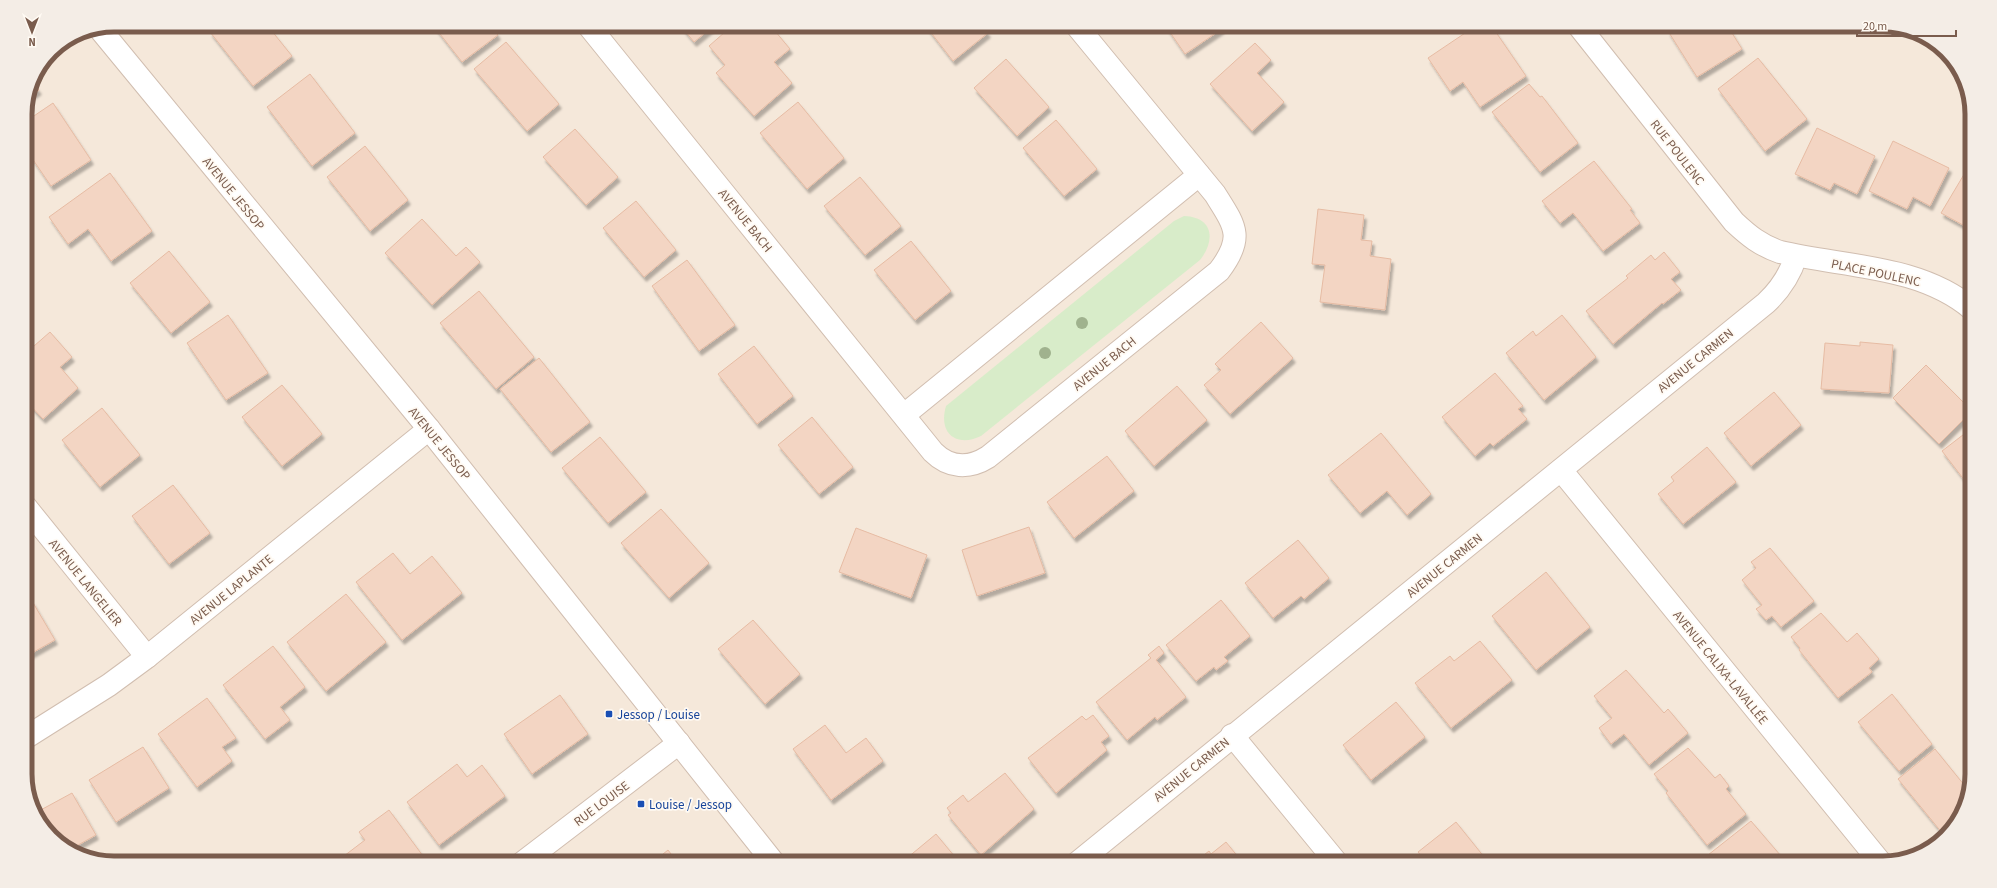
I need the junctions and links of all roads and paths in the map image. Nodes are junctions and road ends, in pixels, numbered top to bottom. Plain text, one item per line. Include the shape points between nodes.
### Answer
1 (594, 32) edge
2 (1082, 32) edge
3 (1584, 32) edge
4 (104, 33) edge
5 (1199, 176) junction
6 (1796, 256) junction
7 (1965, 305) edge
8 (904, 416) junction
9 (429, 429) junction
10 (1561, 470) junction
11 (32, 515) edge
12 (147, 657) junction
13 (32, 734) edge
14 (1232, 735) junction
15 (679, 743) junction
16 (531, 856) edge
17 (768, 856) edge
18 (1085, 856) edge
19 (1331, 856) edge
20 (1875, 856) edge

1 - 8 street, AVENUE BACH
2 - 5 street, AVENUE BACH
3 - 6 street, RUE POULENC via 1734,222 1765,247
4 - 9 street, AVENUE JESSOP
5 - 8 street
5 - 8 street, AVENUE BACH via 1227,212 1234,228 1231,255 1219,271 980,462 963,466 950,464 939,458
6 - 7 street, PLACE POULENC via 1910,277 1939,288
6 - 10 street, AVENUE CARMEN via 1786,280 1776,293
9 - 12 street, AVENUE LAPLANTE
9 - 15 street, AVENUE JESSOP
10 - 14 street, AVENUE CARMEN
10 - 20 street, AVENUE CALIXA-LAVALLÉE
11 - 12 street, AVENUE LANGELIER
12 - 13 street, AVENUE LAPLANTE via 103,689
14 - 18 street, AVENUE CARMEN
14 - 19 street
15 - 16 street, RUE LOUISE
15 - 17 street, AVENUE JESSOP

